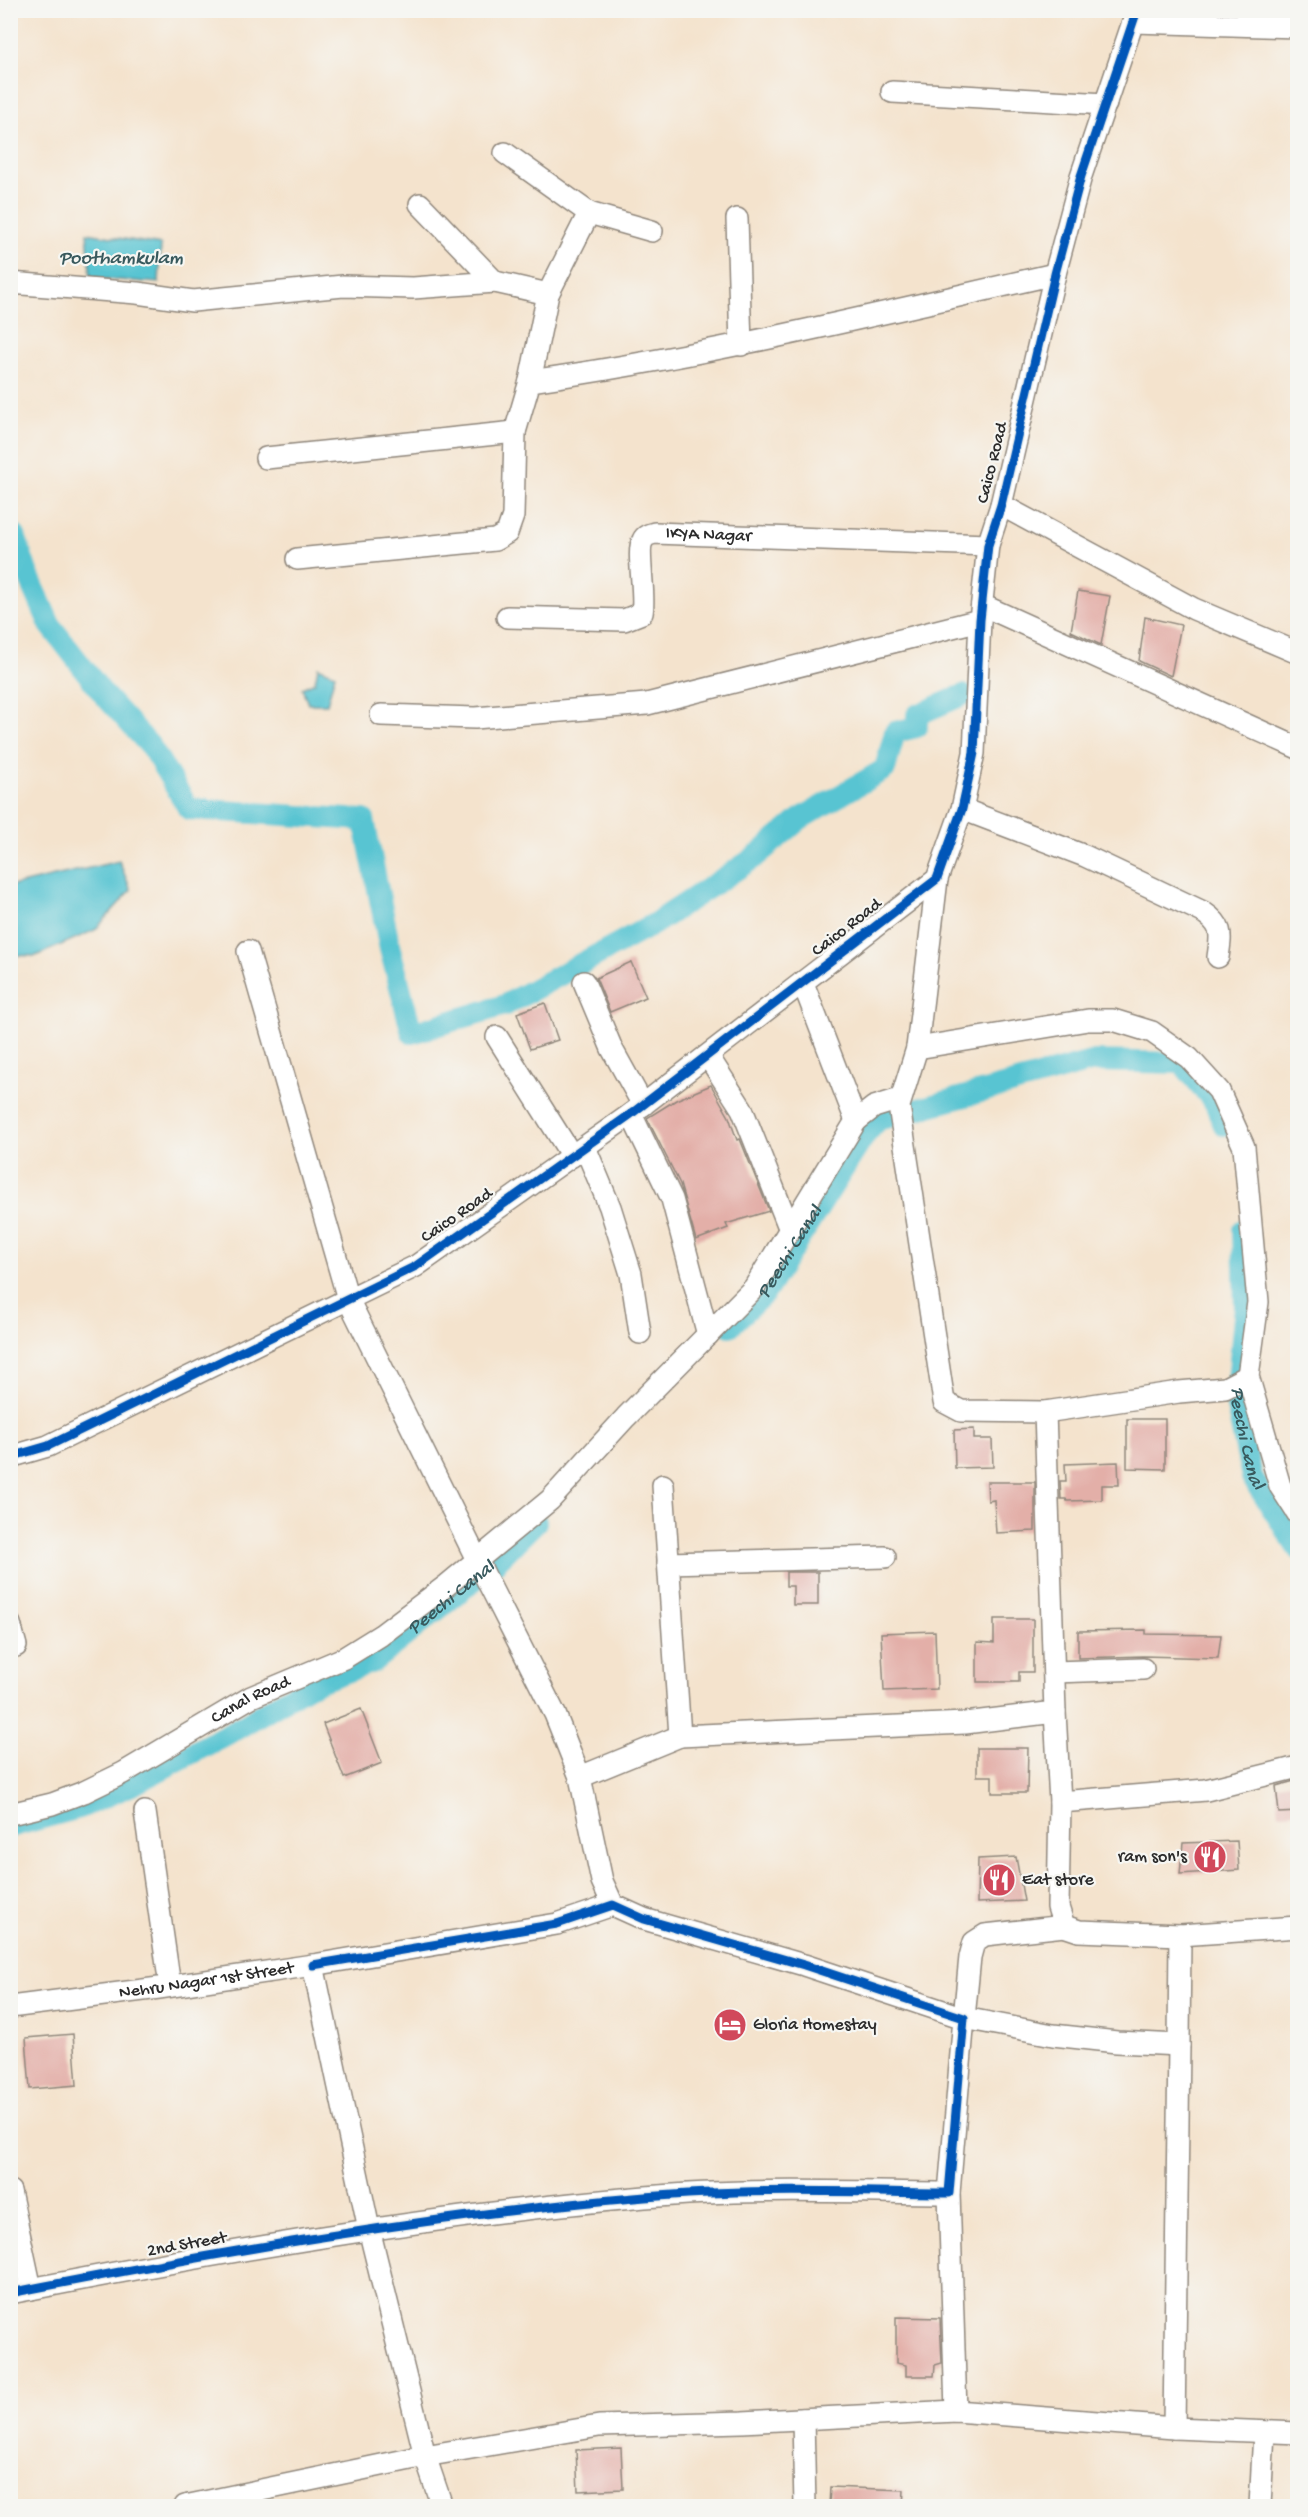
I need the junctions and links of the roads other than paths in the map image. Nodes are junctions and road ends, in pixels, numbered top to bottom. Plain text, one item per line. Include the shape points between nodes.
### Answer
1 (1135, 16) edge
2 (1298, 27) edge
3 (892, 92) dead end
4 (1106, 104) junction
5 (505, 153) dead end
6 (420, 204) dead end
7 (589, 213) junction
8 (737, 219) dead end
9 (652, 231) dead end
10 (1055, 274) junction
11 (495, 282) junction
12 (10, 283) edge
13 (548, 294) junction
14 (741, 345) junction
15 (531, 381) junction
16 (515, 432) junction
17 (266, 458) dead end
18 (1001, 505) junction
19 (988, 545) junction
20 (297, 559) dead end
21 (981, 612) junction
22 (507, 617) dead end
23 (1298, 653) edge
24 (381, 715) dead end
25 (1298, 748) edge
26 (962, 809) junction
27 (937, 879) junction
28 (248, 951) dead end
29 (1218, 957) dead end
30 (584, 982) dead end
31 (803, 983) junction
32 (497, 1037) dead end
33 (917, 1048) junction
34 (708, 1056) junction
35 (899, 1102) junction
36 (637, 1109) junction
37 (856, 1121) junction
38 (578, 1151) junction
39 (789, 1230) junction
40 (348, 1299) junction
41 (640, 1333) dead end
42 (708, 1335) junction
43 (1248, 1376) junction
44 (1045, 1412) junction
45 (10, 1457) edge
46 (663, 1485) dead end
47 (1298, 1514) edge
48 (885, 1557) dead end
49 (479, 1563) junction
50 (669, 1563) junction
51 (10, 1623) edge
52 (16, 1646) dead end
53 (1143, 1669) dead end
54 (1054, 1672) junction
55 (1055, 1712) junction
56 (680, 1736) junction
57 (1294, 1768) dead end
58 (580, 1777) junction
59 (1060, 1802) junction
60 (145, 1812) dead end
61 (10, 1814) edge
62 (613, 1905) junction
63 (1064, 1926) junction
64 (1298, 1927) edge
65 (1180, 1935) junction
66 (313, 1965) junction
67 (170, 1986) junction
68 (10, 2007) edge
69 (964, 2018) junction
70 (1179, 2045) junction
71 (10, 2191) edge
72 (949, 2193) junction
73 (369, 2229) junction
74 (21, 2291) edge
75 (956, 2411) junction
76 (803, 2419) junction
77 (1174, 2428) junction
78 (1264, 2432) junction
79 (1298, 2433) edge
80 (425, 2456) junction
81 (185, 2506) edge
82 (442, 2506) edge
83 (805, 2506) edge
84 (1260, 2506) edge

1 - 2 street
1 - 4 street, Caico Road
3 - 4 street
4 - 10 street, Caico Road via 1081,176
5 - 7 street
6 - 11 street
7 - 9 street
7 - 13 street
8 - 14 street
10 - 14 street
10 - 18 street, Caico Road
11 - 12 street via 413,288 343,286 193,300
11 - 13 street
13 - 15 street
14 - 15 street
15 - 16 street
16 - 17 street
16 - 20 street via 513,516 507,533 495,540
18 - 19 street, Caico Road
18 - 23 street via 1194,609
19 - 21 street, Caico Road
19 - 22 street, IKYA Nagar via 655,533 642,540 645,601 642,613 636,617
21 - 24 street via 647,704 475,718
21 - 25 street
21 - 26 street, Caico Road via 974,753
26 - 27 street, Caico Road
26 - 29 street via 1084,856 1203,912 1216,921 1221,935
27 - 31 street, Caico Road
27 - 33 street
28 - 40 street
30 - 36 street
31 - 34 street, Caico Road
31 - 37 street
32 - 38 street
33 - 35 street
33 - 43 street via 1088,1020 1113,1020 1152,1032 1189,1058 1219,1091 1244,1147 1258,1302
34 - 36 street, Caico Road
34 - 39 street via 742,1110
35 - 37 street via 874,1107
35 - 44 street via 944,1402 961,1411
36 - 38 street, Caico Road
36 - 42 street via 672,1199
37 - 39 street, Canal Road
38 - 40 street, Caico Road via 416,1266
38 - 41 street via 610,1207 631,1274
39 - 42 street, Canal Road via 754,1288
40 - 45 street, Caico Road via 48,1446
40 - 49 street
42 - 49 street, Canal Road via 550,1500
43 - 44 street via 1225,1388
43 - 47 street via 1280,1486
44 - 54 street
46 - 50 street
48 - 50 street
49 - 58 street via 555,1714
49 - 61 street, Canal Road via 344,1658 251,1697 84,1792
50 - 56 street
51 - 52 street
53 - 54 street
54 - 55 street
55 - 56 street via 964,1723
55 - 59 street
56 - 58 street
57 - 59 street via 1206,1790
58 - 62 street via 602,1881
59 - 63 street via 1058,1906
60 - 67 street
62 - 66 street via 557,1924
62 - 69 street via 644,1919 804,1965
63 - 65 street via 1079,1931
63 - 69 street via 985,1935 974,1942
64 - 65 street
65 - 70 street
66 - 67 street, Nehru Nagar 1st Street
66 - 73 street, Nehru Nagar 1st Street
67 - 68 street, Nehru Nagar 1st Street
69 - 70 street via 1053,2035
69 - 72 street
70 - 77 street
71 - 74 street
72 - 73 street, 2nd Street via 778,2191 646,2197
72 - 75 street
73 - 74 street, 2nd Street
73 - 80 street, Nehru Nagar 1st Street
75 - 76 street
75 - 77 street
76 - 80 street via 599,2426
76 - 83 street
77 - 78 street
78 - 79 street
78 - 84 street
80 - 81 street
80 - 82 street, Nehru Nagar 1st Street

